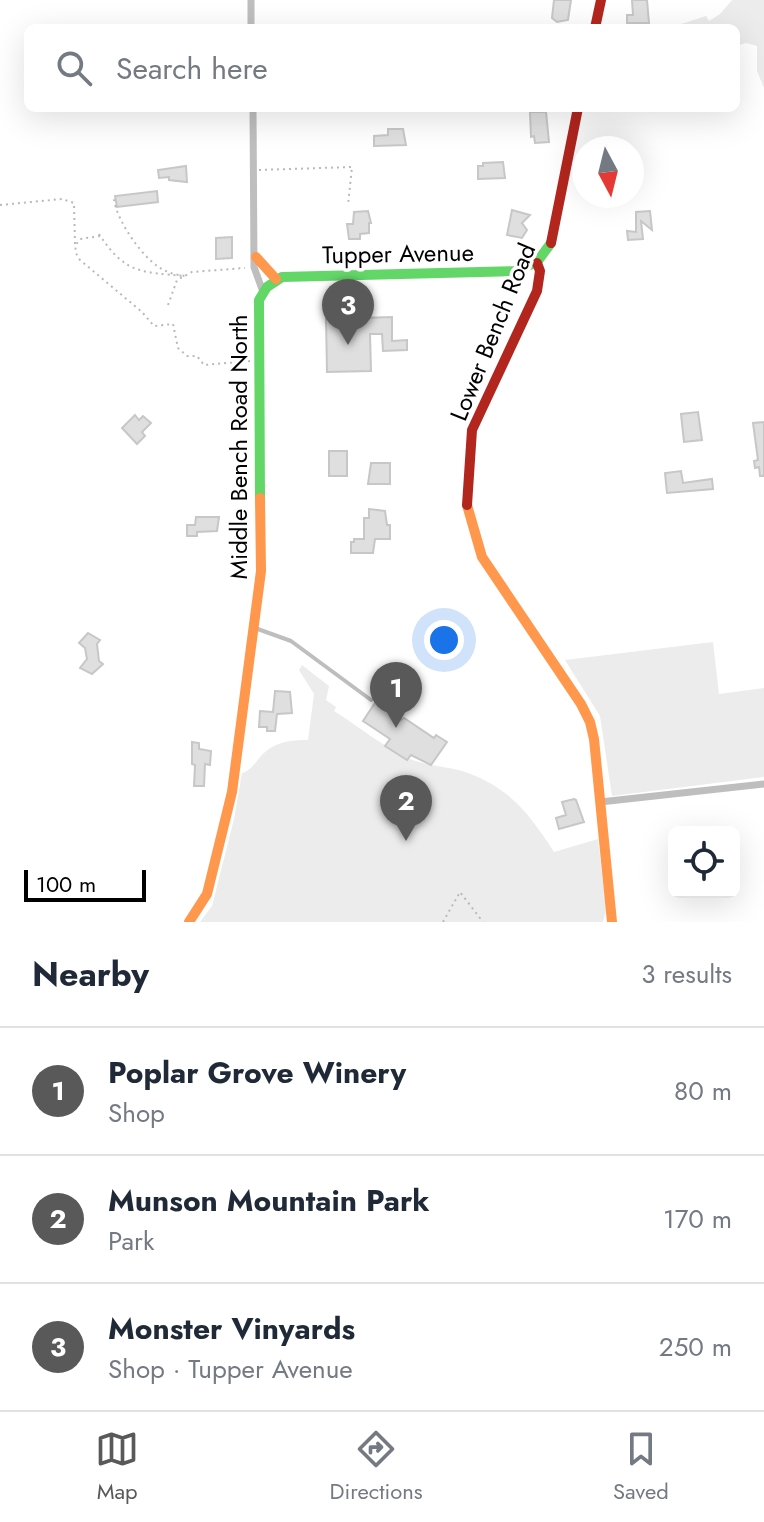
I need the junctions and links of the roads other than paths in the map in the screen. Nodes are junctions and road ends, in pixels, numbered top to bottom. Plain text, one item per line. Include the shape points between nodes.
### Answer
1 (251, 0) edge
2 (601, 0) edge
3 (251, 24) edge
4 (596, 24) edge
5 (253, 112) edge
6 (577, 112) edge
7 (255, 262) junction
8 (537, 263) junction
9 (276, 279) junction
10 (263, 292) junction
11 (254, 628) junction
12 (371, 700) dead end
13 (764, 784) edge
14 (600, 802) junction
15 (189, 922) edge
16 (612, 922) edge

1 - 3 street
2 - 4 street
5 - 7 street, Middle Bench Road North
6 - 8 street, Lower Bench Road via 553,236
7 - 9 street
7 - 10 street, Middle Bench Road North
8 - 9 street, Tupper Avenue via 507,272
8 - 14 street, Lower Bench Road via 537,291 472,430 467,507 482,557 590,722
9 - 10 street
10 - 11 street, Middle Bench Road North via 258,308 263,539
11 - 12 lane via 291,641
11 - 15 street, Middle Bench Road North via 224,830 207,894
13 - 14 street
14 - 16 street, Lower Bench Road

